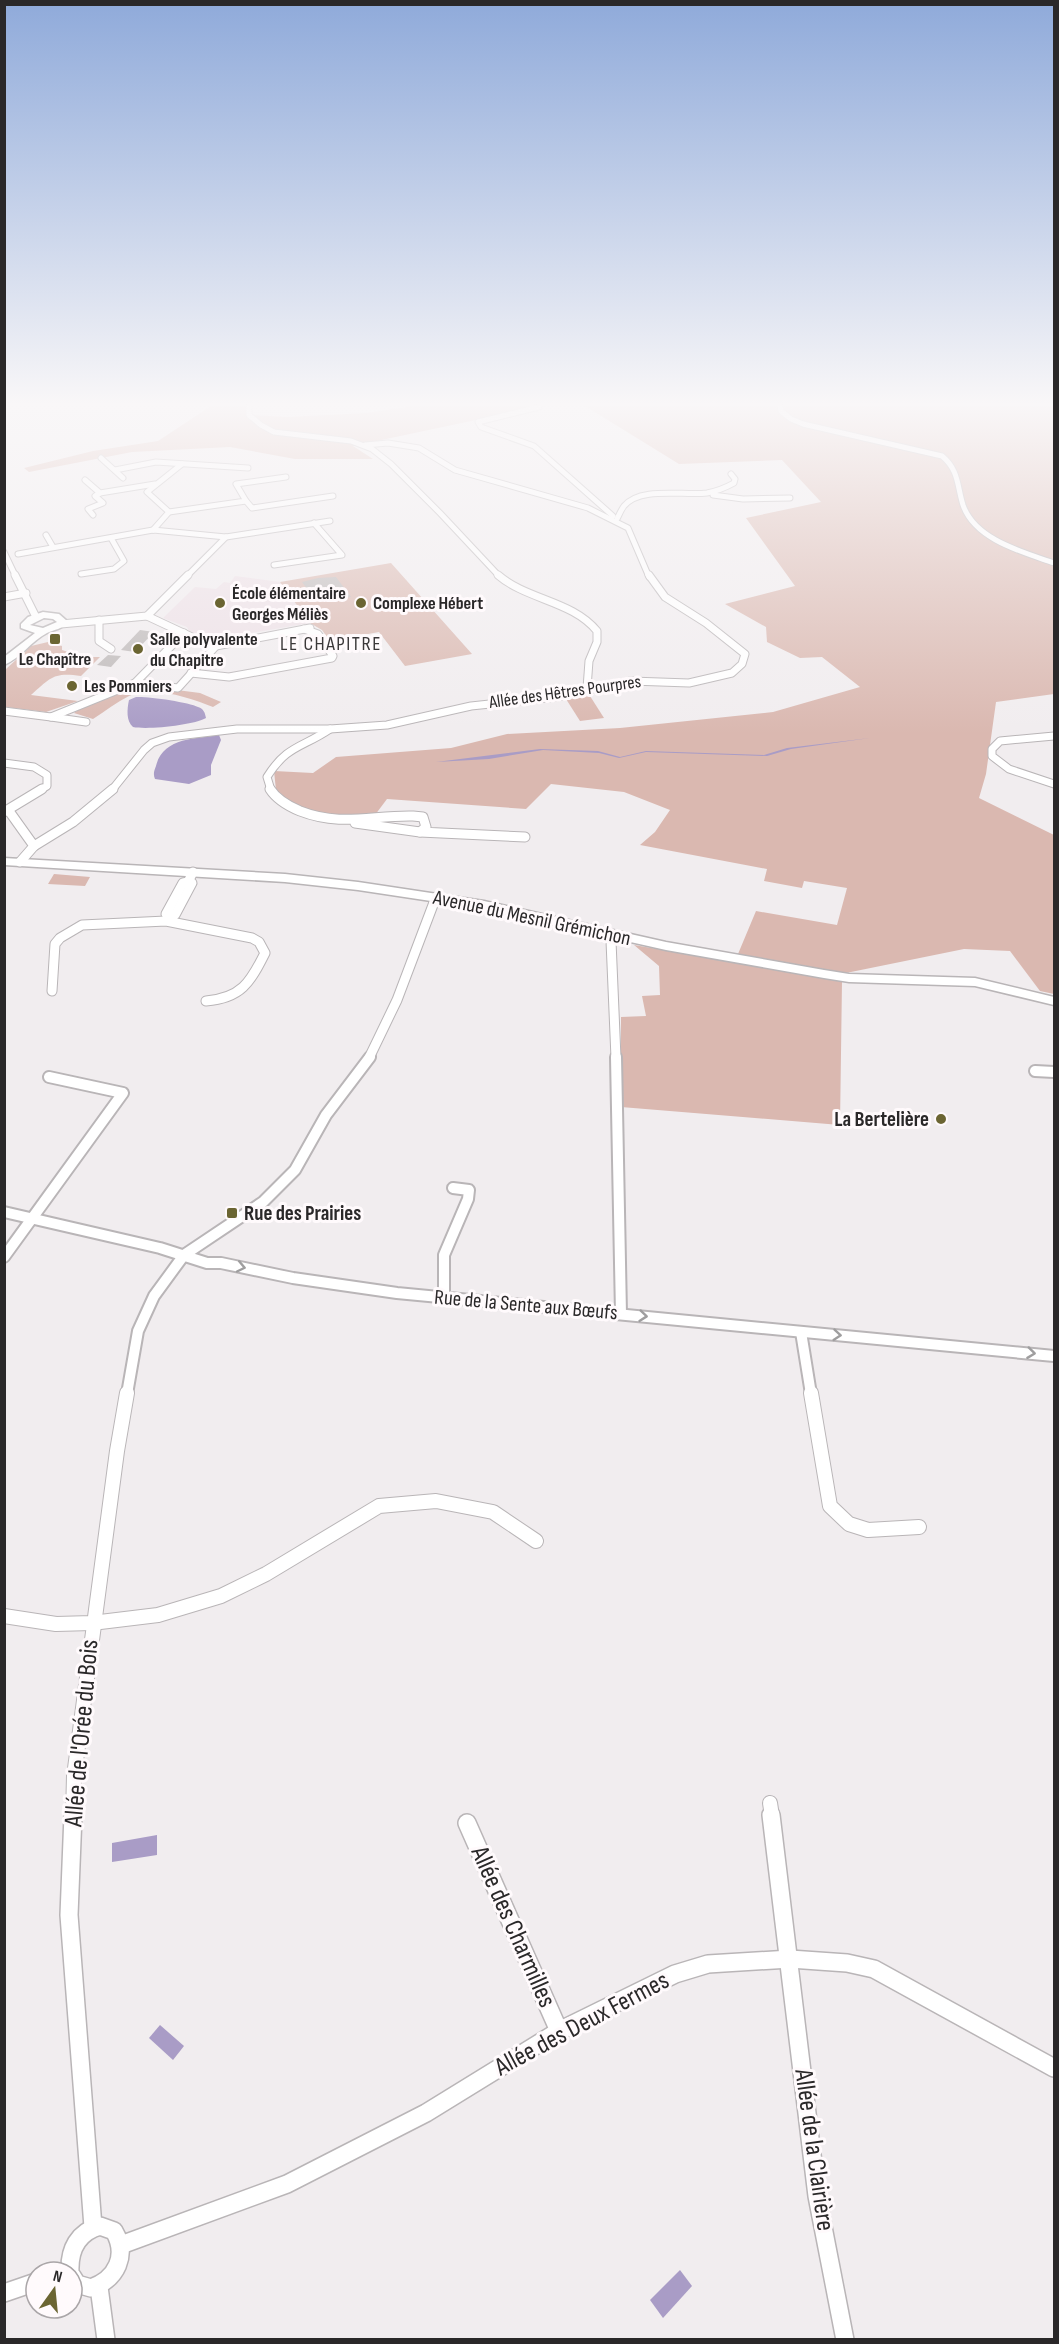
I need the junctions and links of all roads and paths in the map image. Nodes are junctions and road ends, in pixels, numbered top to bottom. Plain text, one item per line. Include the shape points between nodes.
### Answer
1 (166, 515) edge
2 (442, 515) edge
3 (606, 515) edge
4 (613, 515) edge
5 (619, 515) edge
6 (968, 515) edge
7 (330, 521) dead end
8 (619, 521) junction
9 (314, 523) junction
10 (153, 530) junction
11 (46, 536) dead end
12 (226, 537) junction
13 (111, 538) junction
14 (53, 548) junction
15 (4, 552) edge
16 (18, 554) dead end
17 (1054, 563) edge
18 (12, 564) junction
19 (4, 565) edge
20 (274, 565) dead end
21 (81, 574) dead end
22 (26, 593) junction
23 (4, 597) edge
24 (147, 616) junction
25 (36, 617) junction
26 (99, 620) junction
27 (61, 624) junction
28 (313, 628) dead end
29 (26, 629) junction
30 (304, 629) junction
31 (44, 631) junction
32 (184, 633) junction
33 (216, 646) junction
34 (111, 649) dead end
35 (4, 651) edge
36 (4, 662) edge
37 (191, 673) junction
38 (135, 682) junction
39 (587, 688) junction
40 (4, 711) edge
41 (51, 717) junction
42 (86, 722) dead end
43 (330, 729) junction
44 (1054, 736) edge
45 (4, 763) edge
46 (1054, 784) edge
47 (7, 811) edge
48 (347, 821) junction
49 (420, 832) junction
50 (525, 837) dead end
51 (34, 846) junction
52 (4, 861) edge
53 (20, 862) junction
54 (191, 877) junction
55 (436, 897) junction
56 (168, 918) junction
57 (615, 935) junction
58 (52, 991) dead end
59 (207, 1001) dead end
60 (1054, 1001) edge
61 (1035, 1071) dead end
62 (1054, 1072) edge
63 (48, 1077) dead end
64 (453, 1188) dead end
65 (4, 1212) edge
66 (33, 1218) junction
67 (184, 1255) junction
68 (4, 1257) edge
69 (444, 1297) junction
70 (621, 1314) junction
71 (801, 1332) junction
72 (1054, 1356) edge
73 (919, 1527) dead end
74 (536, 1541) dead end
75 (4, 1616) edge
76 (92, 1623) junction
77 (770, 1803) dead end
78 (467, 1823) dead end
79 (790, 1959) junction
80 (559, 2031) junction
81 (1054, 2068) edge
82 (93, 2227) junction
83 (121, 2245) junction
84 (71, 2260) edge
85 (24, 2286) edge
86 (84, 2287) edge
87 (99, 2287) junction
88 (4, 2293) edge
89 (106, 2340) edge
90 (845, 2340) edge

1 - 10 street
2 - 39 street via 511,586 580,616 597,631
3 - 8 street
4 - 8 street
5 - 8 street
6 - 17 street via 980,529
7 - 9 street
8 - 39 street, Allée des Hêtres Pourpres via 627,528 649,576 665,597 745,654 742,664 732,672 709,680 631,681
9 - 12 street
9 - 20 street via 342,555
10 - 12 street
10 - 13 street
11 - 14 street
12 - 24 street
13 - 14 street
13 - 21 street via 124,561 114,569
14 - 16 street
15 - 18 street
18 - 19 street
18 - 22 street
22 - 23 street
22 - 25 street
24 - 26 street
24 - 32 street
25 - 27 street via 56,616
25 - 29 street via 24,624
26 - 27 street
26 - 34 street via 99,641
27 - 31 street
28 - 30 street
29 - 31 street
29 - 35 street
30 - 33 street
30 - 37 street via 318,634 332,658 229,677
31 - 36 street
32 - 33 street
32 - 38 street
33 - 37 street
37 - 38 street via 178,688
38 - 41 street
39 - 43 street, Allée des Hêtres Pourpres via 556,697 471,706 387,725
40 - 41 street
41 - 42 street
43 - 48 street via 295,746 277,761 267,777 271,792 287,805 312,815
43 - 51 street, Allée des Hêtres Pourpres via 237,729 169,736 144,750 109,794
44 - 46 street via 1000,741 992,750 1000,765
45 - 47 street via 34,767 48,775 49,780 47,786
47 - 51 street
48 - 49 street
48 - 49 street via 416,816 426,821
49 - 50 street
51 - 53 street, Allée des Hêtres Pourpres
52 - 53 street, Avenue du Mesnil Grémichon
53 - 54 street, Avenue du Mesnil Grémichon
54 - 55 street, Avenue du Mesnil Grémichon via 285,878
54 - 56 street via 192,883 175,915
55 - 57 street, Avenue du Mesnil Grémichon
55 - 67 street, Allée de l'Orée du Bois via 397,1000 367,1063 326,1115 295,1170 263,1202
56 - 58 street via 82,926 70,931 55,944
56 - 59 street via 252,938 263,947 262,959 237,995
57 - 60 street, Avenue du Mesnil Grémichon via 841,976 975,982
57 - 70 street via 611,941
61 - 62 street
63 - 66 street via 123,1093
64 - 69 street via 469,1190 469,1197 444,1255
65 - 66 street, Rue de la Sente aux Bœufs
66 - 67 street, Rue de la Sente aux Bœufs
66 - 68 street
67 -> 69 street, Rue de la Sente aux Bœufs via 207,1263 293,1278
67 - 76 street, Allée de l'Orée du Bois via 154,1296 138,1331
69 - 70 street, Rue de la Sente aux Bœufs
70 -> 71 street, Rue de la Sente aux Bœufs
71 -> 72 street, Rue de la Sente aux Bœufs
71 - 73 street via 830,1506 849,1524 868,1530
74 - 76 street via 493,1512 436,1501 379,1506 266,1574 221,1596 158,1615
75 - 76 street via 45,1623
76 - 82 street, Allée de l'Orée du Bois via 74,1776 69,1915
77 - 79 street, Allée de la Clairière
78 - 80 street, Allée des Charmilles
79 - 80 street, Allée des Deux Fermes via 708,1964 675,1974
79 - 81 street, Allée des Deux Fermes via 874,1969
79 - 90 street, Allée de la Clairière via 817,2196
80 - 83 street, Allée des Deux Fermes via 426,2113 287,2184
82 - 83 street via 114,2231
82 - 84 street via 77,2240
83 - 87 street via 114,2274
85 - 88 street
86 - 87 street
87 - 89 street

